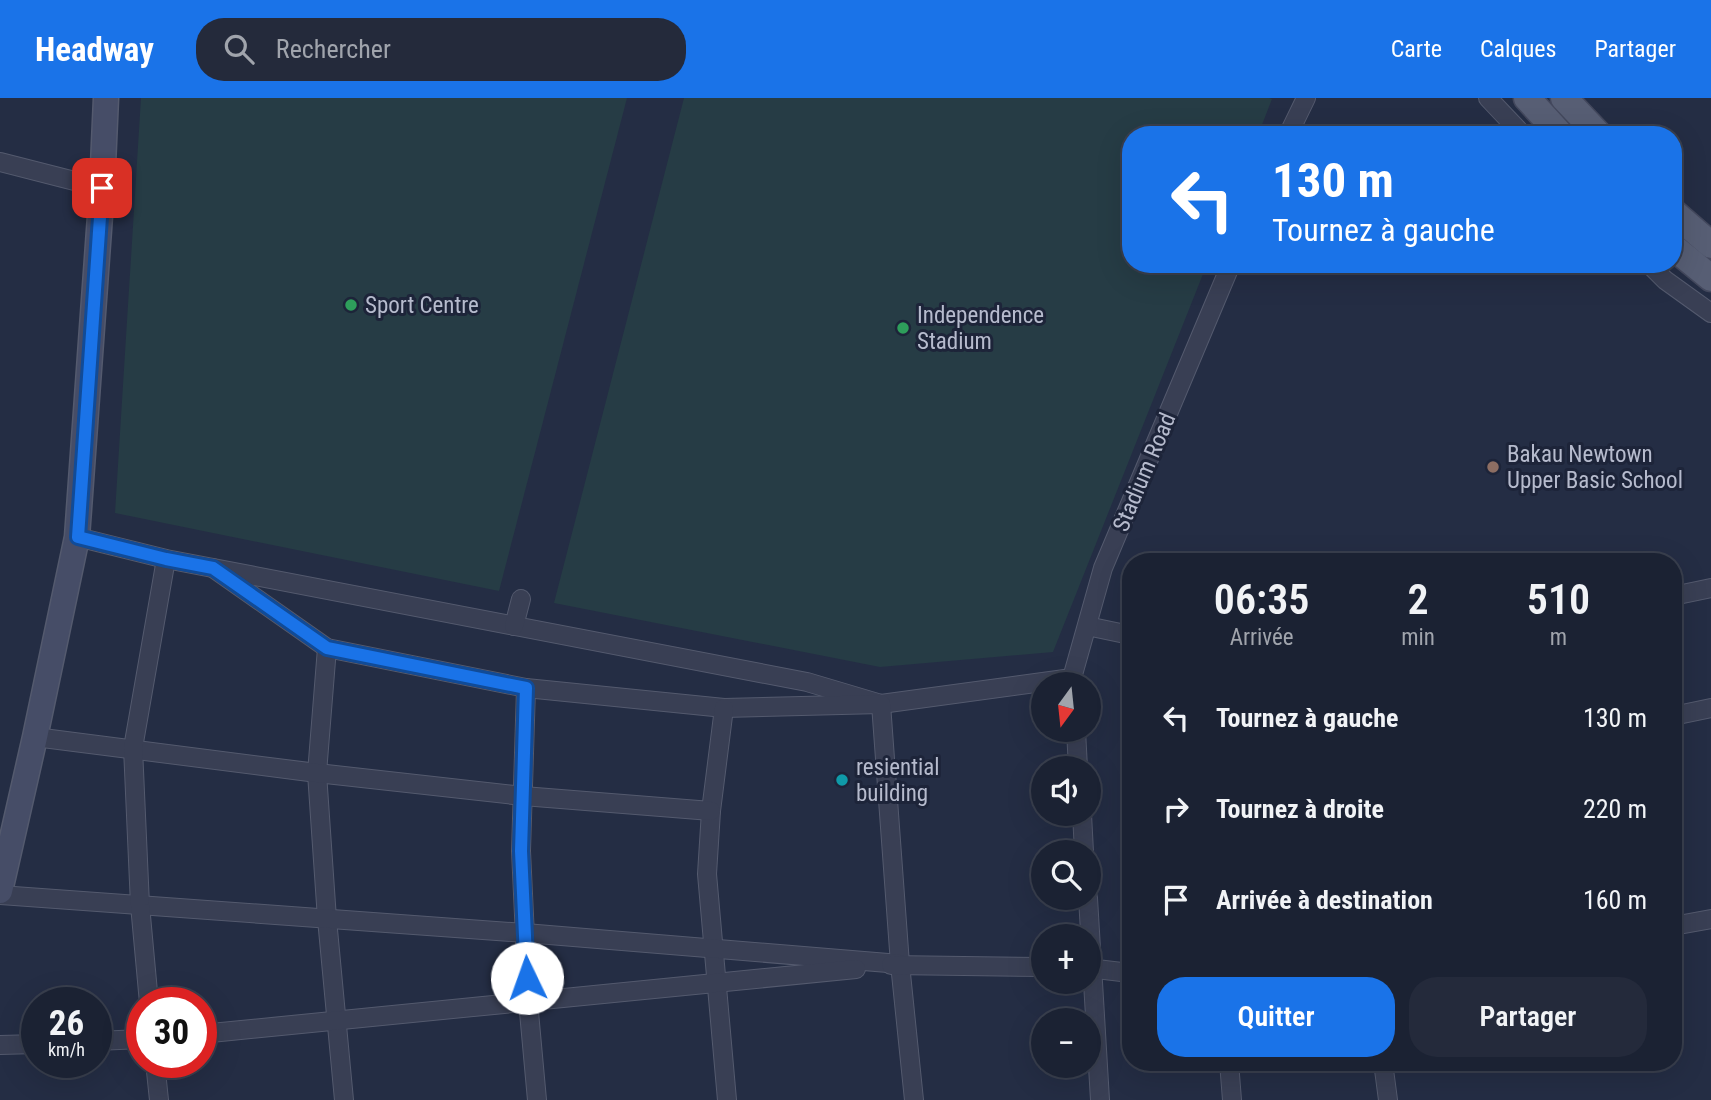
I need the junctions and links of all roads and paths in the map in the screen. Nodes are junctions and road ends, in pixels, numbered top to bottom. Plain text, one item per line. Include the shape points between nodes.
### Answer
1 (106, 98) edge
2 (1306, 98) edge
3 (1488, 98) edge
4 (1527, 98) edge
5 (1564, 98) edge
6 (1292, 126) edge
7 (1514, 126) edge
8 (1553, 126) edge
9 (1590, 126) edge
10 (0, 162) edge
11 (102, 188) junction
12 (1682, 220) edge
13 (1711, 245) edge
14 (1682, 254) edge
15 (1227, 273) edge
16 (1658, 273) edge
17 (1711, 278) edge
18 (1711, 313) edge
19 (78, 537) junction
20 (166, 559) junction
21 (213, 568) junction
22 (1711, 588) edge
23 (1682, 594) edge
24 (521, 599) dead end
25 (514, 626) junction
26 (1087, 626) junction
27 (1122, 633) edge
28 (327, 648) junction
29 (1074, 672) edge
30 (1031, 686) edge
31 (526, 688) junction
32 (881, 704) junction
33 (724, 708) junction
34 (1711, 708) edge
35 (1682, 714) edge
36 (35, 737) junction
37 (133, 748) junction
38 (317, 773) junction
39 (523, 796) junction
40 (711, 810) junction
41 (3, 868) edge
42 (0, 893) edge
43 (140, 905) junction
44 (327, 919) junction
45 (1711, 919) edge
46 (1682, 924) edge
47 (525, 933) junction
48 (715, 949) junction
49 (900, 964) junction
50 (1031, 967) edge
51 (1101, 970) edge
52 (1122, 971) edge
53 (718, 982) junction
54 (148, 987) edge
55 (1093, 994) edge
56 (528, 1001) junction
57 (337, 1020) junction
58 (217, 1032) edge
59 (21, 1044) edge
60 (0, 1045) edge
61 (1230, 1071) edge
62 (1384, 1071) edge
63 (157, 1078) edge
64 (159, 1100) edge
65 (344, 1100) edge
66 (537, 1100) edge
67 (727, 1100) edge
68 (914, 1100) edge
69 (1100, 1100) edge
70 (1232, 1100) edge
71 (1388, 1100) edge

1 - 11 street
2 - 6 street
3 - 7 street
4 - 8 main road
5 - 9 main road
10 - 11 street
11 - 19 street
12 - 13 main road
14 - 17 main road
15 - 26 street, Stadium Road via 1103,568
16 - 18 street
19 - 20 street
19 - 36 street
20 - 21 street
20 - 37 street
21 - 25 street
21 - 28 street
22 - 23 street
24 - 25 street
25 - 32 street via 807,682
26 - 27 street
26 - 29 street, Stadium Road
28 - 31 street
28 - 38 street
30 - 32 street
31 - 33 street
31 - 39 street
32 - 33 street
32 - 49 street
33 - 40 street
34 - 35 street
36 - 37 street
36 - 41 street
37 - 38 street
37 - 43 street
38 - 39 street
38 - 44 street
39 - 40 street
39 - 47 street
40 - 48 street via 707,874
41 - 42 street
42 - 43 street
43 - 44 street
43 - 54 street
44 - 47 street
44 - 57 street
45 - 46 street
47 - 48 street
47 - 56 street
48 - 49 street
48 - 53 street
49 - 50 street
49 - 53 street
49 - 68 street
51 - 52 street
53 - 56 street
53 - 67 street
55 - 69 street
56 - 57 street
56 - 66 street
57 - 58 street
57 - 65 street
59 - 60 street
61 - 70 street
62 - 71 street
63 - 64 street

